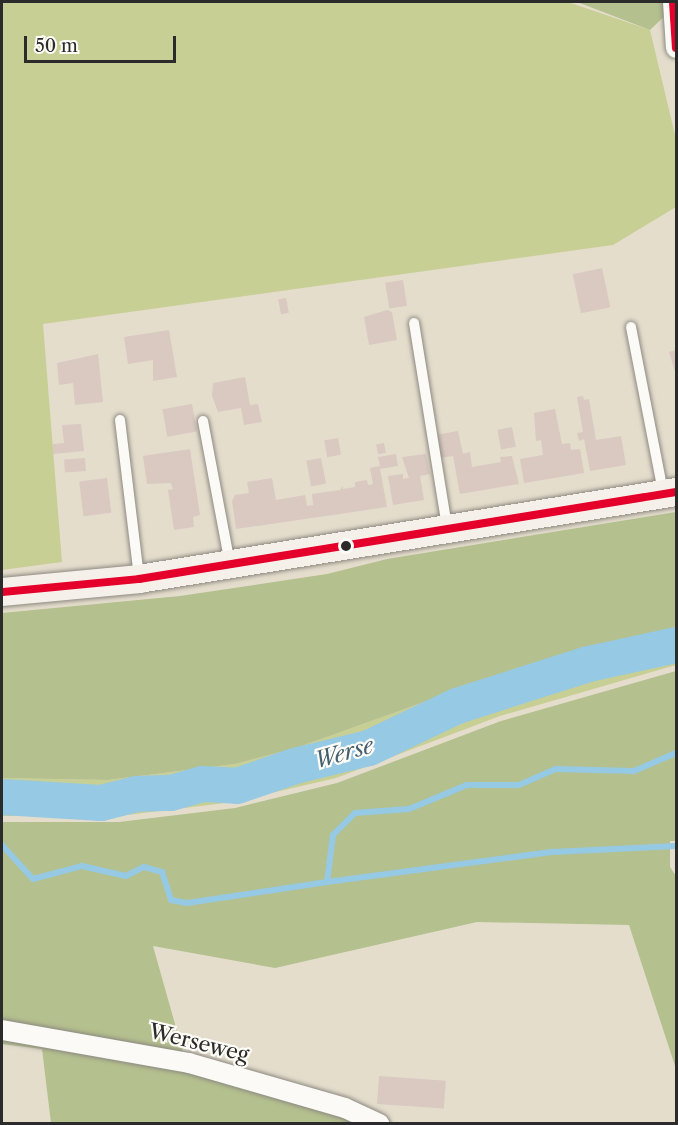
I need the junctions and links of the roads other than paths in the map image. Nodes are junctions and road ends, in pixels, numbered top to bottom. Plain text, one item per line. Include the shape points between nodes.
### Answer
1 (673, 2) edge
2 (676, 48) edge
3 (414, 323) dead end
4 (631, 327) dead end
5 (120, 420) dead end
6 (202, 421) dead end
7 (670, 493) edge
8 (448, 529) junction
9 (230, 564) junction
10 (139, 579) junction
11 (2, 592) edge
12 (2, 1030) edge
13 (379, 1124) edge

1 - 2 street
3 - 8 lane
4 - 7 lane
5 - 10 lane
6 - 9 lane
7 - 8 main road
8 - 9 main road
9 - 10 main road
10 - 11 main road
12 - 13 street, Werseweg via 189,1063 345,1108

